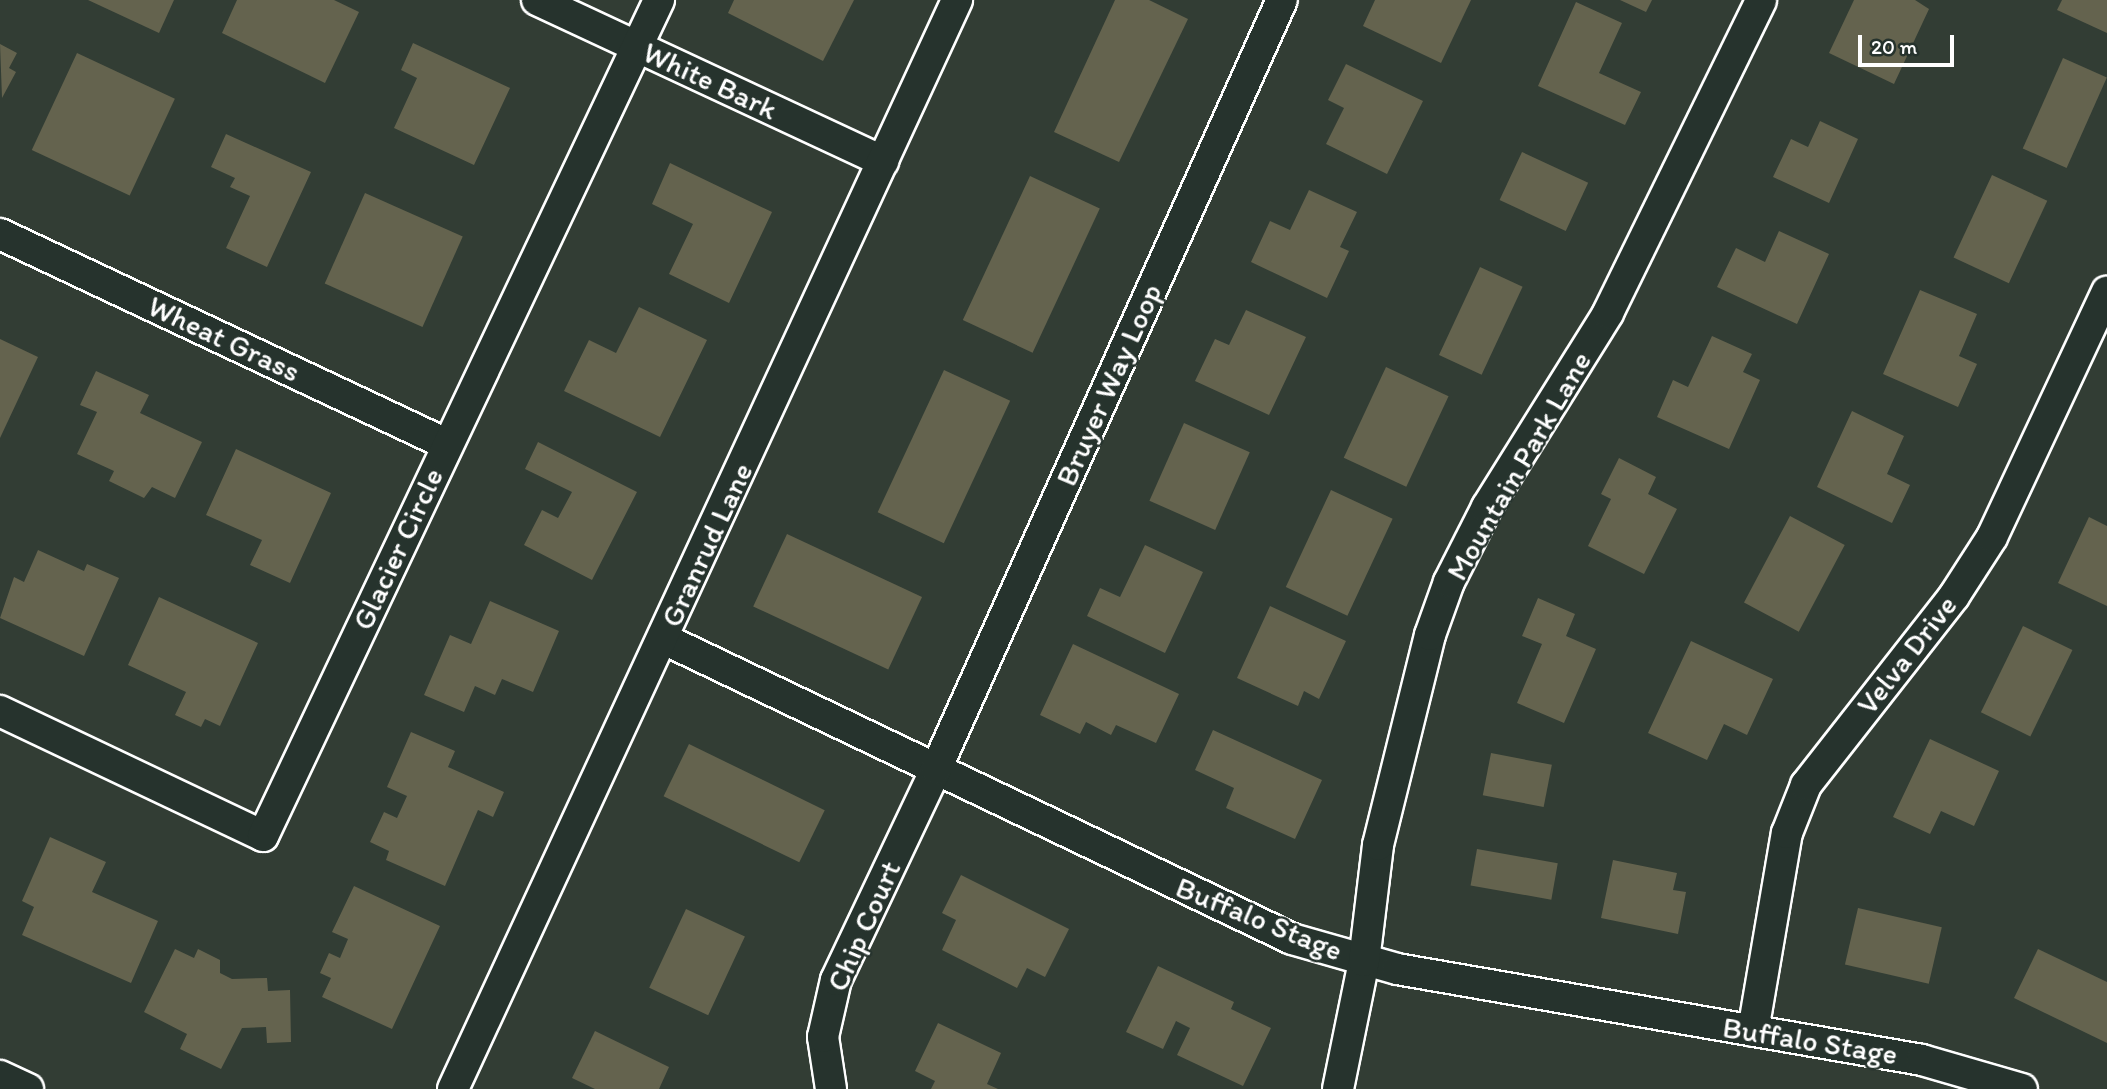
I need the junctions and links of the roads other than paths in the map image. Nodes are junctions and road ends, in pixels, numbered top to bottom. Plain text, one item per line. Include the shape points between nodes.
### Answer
1 (537, 0) edge
2 (659, 0) edge
3 (957, 0) edge
4 (1282, 0) edge
5 (1761, 0) edge
6 (638, 47) junction
7 (883, 161) junction
8 (0, 234) edge
9 (2107, 292) edge
10 (447, 444) junction
11 (664, 639) junction
12 (0, 711) edge
13 (936, 769) junction
14 (1364, 961) junction
15 (1753, 1031) junction
16 (0, 1076) edge
17 (28, 1089) edge
18 (453, 1089) edge
19 (831, 1089) edge
20 (1338, 1089) edge
21 (2022, 1089) edge

1 - 6 street, White Bark
2 - 6 street, Glacier Circle
3 - 7 street, Granrud Lane
4 - 13 street, Bruyer Way Loop
5 - 14 street, Mountain Park Lane via 1608,313 1487,506 1449,582 1430,635 1378,845
6 - 7 street, White Bark
6 - 10 street, Glacier Circle
7 - 11 street, Granrud Lane
8 - 10 street, Wheat Grass
9 - 15 street, Velva Drive via 1992,537 1954,596 1806,785 1787,833
10 - 12 street, Glacier Circle via 263,836
11 - 13 street, Buffalo Stage
11 - 18 street, Granrud Lane
13 - 14 street, Buffalo Stage via 1233,914 1292,939
13 - 19 street, Chip Court via 836,980 822,1037
14 - 15 street, Buffalo Stage
14 - 20 street
15 - 21 street, Buffalo Stage via 1922,1059
16 - 17 street

